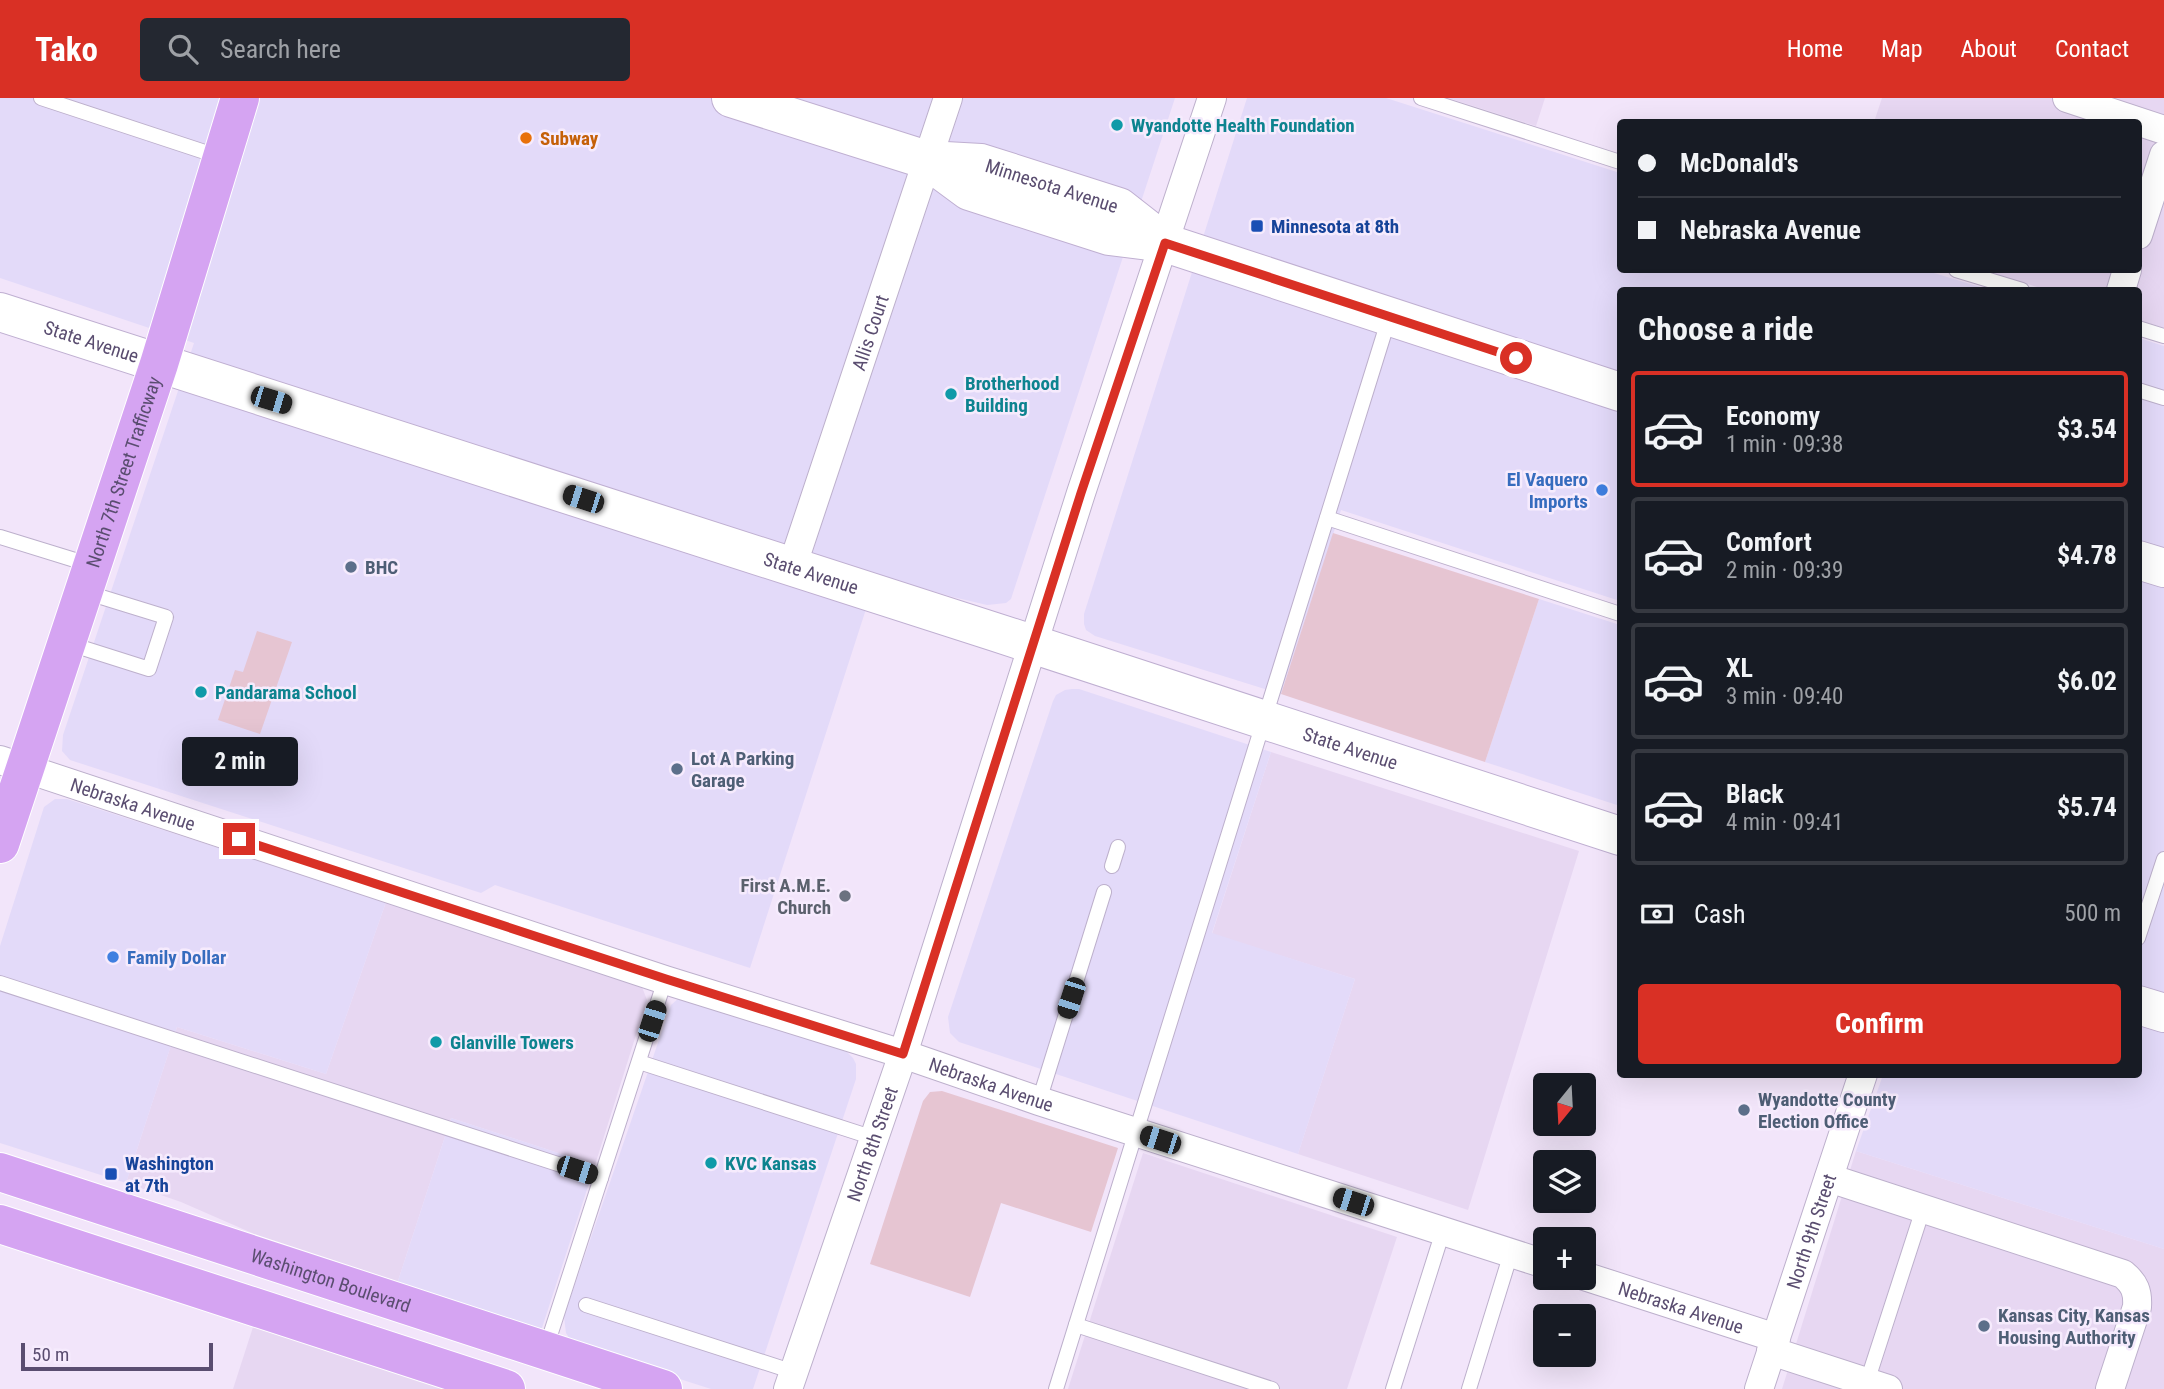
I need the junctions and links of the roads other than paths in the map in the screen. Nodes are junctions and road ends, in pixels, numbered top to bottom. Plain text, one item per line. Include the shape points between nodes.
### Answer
1 (41, 98) edge
2 (240, 98) edge
3 (732, 98) edge
4 (948, 98) edge
5 (1212, 98) edge
6 (1421, 98) edge
7 (2067, 98) edge
8 (2131, 119) edge
9 (2142, 123) edge
10 (2164, 130) edge
11 (2164, 155) edge
12 (222, 157) junction
13 (928, 160) junction
14 (1617, 161) edge
15 (2142, 223) edge
16 (1165, 243) junction
17 (1966, 273) edge
18 (2012, 287) edge
19 (0, 312) edge
20 (1390, 317) junction
21 (2142, 329) edge
22 (2164, 336) edge
23 (159, 364) junction
24 (1617, 391) edge
25 (2142, 391) edge
26 (2164, 398) edge
27 (1327, 518) junction
28 (0, 537) edge
29 (2142, 561) edge
30 (792, 567) junction
31 (2164, 568) edge
32 (87, 578) junction
33 (1617, 613) edge
34 (66, 642) junction
35 (1033, 644) junction
36 (1264, 720) junction
37 (12, 764) edge
38 (1617, 835) edge
39 (0, 844) edge
40 (1118, 847) dead end
41 (2164, 859) edge
42 (1112, 866) dead end
43 (1104, 892) dead end
44 (2142, 926) edge
45 (666, 979) junction
46 (0, 983) edge
47 (2142, 1006) edge
48 (2164, 1013) edge
49 (903, 1054) junction
50 (639, 1062) junction
51 (1862, 1078) edge
52 (1039, 1101) junction
53 (1136, 1132) junction
54 (874, 1138) junction
55 (0, 1172) edge
56 (601, 1178) junction
57 (1829, 1178) junction
58 (1923, 1209) junction
59 (0, 1224) edge
60 (1443, 1231) junction
61 (1511, 1253) junction
62 (1533, 1260) edge
63 (1596, 1280) edge
64 (586, 1305) dead end
65 (1076, 1325) junction
66 (1774, 1345) junction
67 (545, 1350) junction
68 (791, 1380) edge
69 (1878, 1385) edge
70 (506, 1389) edge
71 (663, 1389) edge
72 (1056, 1389) edge
73 (1272, 1389) edge
74 (1393, 1389) edge
75 (1469, 1389) edge
76 (1759, 1389) edge
77 (2110, 1389) edge

1 - 12 lane
2 - 12 main road, North 7th Street Trafficway
3 - 13 main road, Minnesota Avenue
4 - 13 street, Allis Court
5 - 16 street, North 8th Street
6 - 14 lane
7 - 8 street
9 - 10 street
11 - 15 street
12 - 23 main road, North 7th Street Trafficway
13 - 16 main road, Minnesota Avenue via 969,191 1109,236
13 - 30 street, Allis Court
16 - 20 main road, Minnesota Avenue
16 - 35 street, North 8th Street
17 - 18 lane
19 - 23 main road, State Avenue
20 - 24 main road, Minnesota Avenue
20 - 27 lane
21 - 22 lane
23 - 30 main road, State Avenue
23 - 32 main road, North 7th Street Trafficway
25 - 26 lane
27 - 33 lane
27 - 36 lane
28 - 32 lane
29 - 31 main road
30 - 35 main road, State Avenue
32 - 34 main road, North 7th Street Trafficway
32 - 34 lane via 166,617 149,668
34 - 37 main road, North 7th Street Trafficway
35 - 36 main road, State Avenue
35 - 49 street, North 8th Street
36 - 38 main road, State Avenue
36 - 53 lane
37 - 39 main road, North 7th Street Trafficway
37 - 45 street, Nebraska Avenue
40 - 42 lane
41 - 44 lane
43 - 52 lane
45 - 49 street, Nebraska Avenue
45 - 50 lane
46 - 56 lane
47 - 48 main road
49 - 52 street, Nebraska Avenue
49 - 54 street, North 8th Street
50 - 54 lane
50 - 56 lane
51 - 57 street, North 9th Street
52 - 53 street, Nebraska Avenue
53 - 60 street, Nebraska Avenue
53 - 65 lane
54 - 68 street, North 8th Street
55 - 67 main road, Washington Boulevard
56 - 67 lane
57 - 58 street
57 - 66 street, North 9th Street
58 - 69 lane
58 - 77 street via 2133,1282 2137,1307
59 - 70 main road
60 - 61 street, Nebraska Avenue
60 - 74 lane
61 - 62 street, Nebraska Avenue
61 - 75 lane
63 - 66 street, Nebraska Avenue
64 - 68 lane
65 - 72 lane
65 - 73 lane
66 - 69 street, Nebraska Avenue
66 - 76 street, North 9th Street
67 - 71 main road, Washington Boulevard

